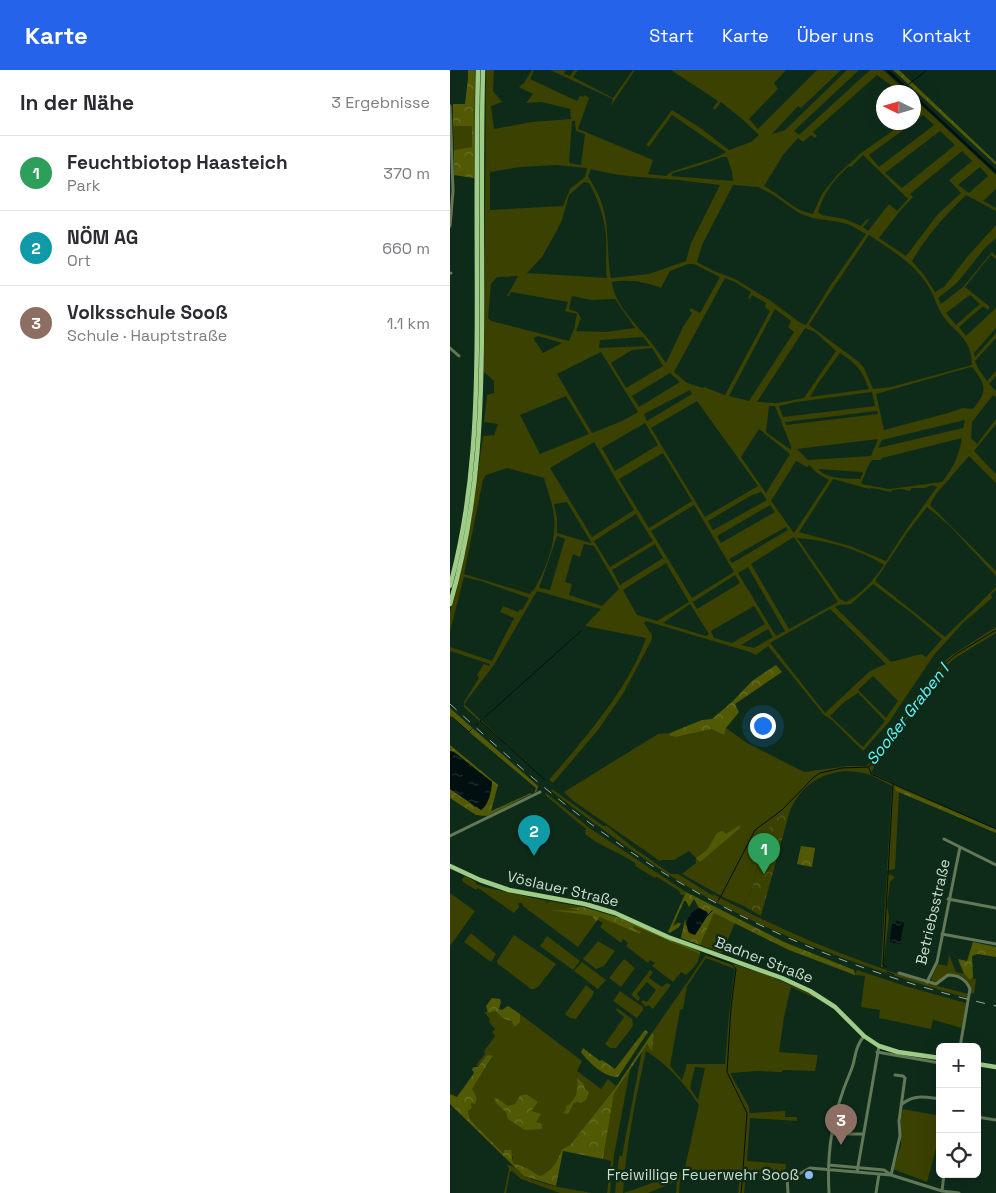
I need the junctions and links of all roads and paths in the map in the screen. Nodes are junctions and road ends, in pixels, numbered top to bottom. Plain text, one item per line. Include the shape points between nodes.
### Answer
1 (478, 70) edge
2 (483, 70) edge
3 (450, 107) edge
4 (451, 151) edge
5 (452, 191) edge
6 (450, 226) edge
7 (450, 348) edge
8 (459, 356) dead end
9 (450, 586) edge
10 (450, 604) edge
11 (540, 792) dead end
12 (450, 836) edge
13 (944, 839) dead end
14 (960, 847) junction
15 (996, 865) edge
16 (450, 866) edge
17 (948, 899) junction
18 (996, 908) edge
19 (942, 934) junction
20 (996, 944) edge
21 (698, 948) joint
22 (899, 973) dead end
23 (927, 982) junction
24 (864, 1036) junction
25 (961, 1043) edge
26 (879, 1046) junction
27 (877, 1052) junction
28 (936, 1057) edge
29 (936, 1062) edge
30 (981, 1065) edge
31 (996, 1067) edge
32 (895, 1075) dead end
33 (936, 1098) edge
34 (901, 1104) junction
35 (981, 1118) edge
36 (996, 1120) edge
37 (832, 1134) junction
38 (863, 1134) junction
39 (829, 1167) junction
40 (858, 1167) junction
41 (878, 1169) junction
42 (858, 1172) junction
43 (878, 1174) junction
44 (891, 1175) junction
45 (944, 1178) edge
46 (942, 1191) junction
47 (788, 1193) edge
48 (829, 1193) edge
49 (876, 1193) edge
50 (959, 1193) edge

1 - 9 main road via 476,407 470,488
2 - 10 main road via 479,450 469,526
3 - 4 street
4 - 5 street
5 - 6 street
7 - 8 street
11 - 12 street
13 - 14 street
14 - 15 street
14 - 17 street, Betriebsstraße
16 - 21 main road, Vöslauer Straße via 509,890 607,910
17 - 18 street
17 - 19 street, Betriebsstraße
19 - 20 street
19 - 23 street, Betriebsstraße via 937,962
21 - 24 main road, Badner Straße via 810,991 839,1011
22 - 23 street
23 - 25 street via 936,984 953,975 963,978 968,985
24 - 26 main road, Badner Straße
24 - 37 street via 856,1047
26 - 27 street
26 - 28 main road, Badner Straße
27 - 29 street
27 - 38 street
30 - 31 main road
32 - 34 street via 905,1078
33 - 34 street via 914,1097
34 - 44 street via 900,1136
35 - 36 street
37 - 38 street
37 - 39 street
38 - 40 street
39 - 40 street
39 - 42 street
39 - 47 street via 810,1168 788,1176
39 - 48 street
40 - 41 street
40 - 42 street
41 - 43 street
41 - 44 street
42 - 43 street
43 - 44 street
43 - 49 street
44 - 46 street
45 - 46 street
46 - 50 street

